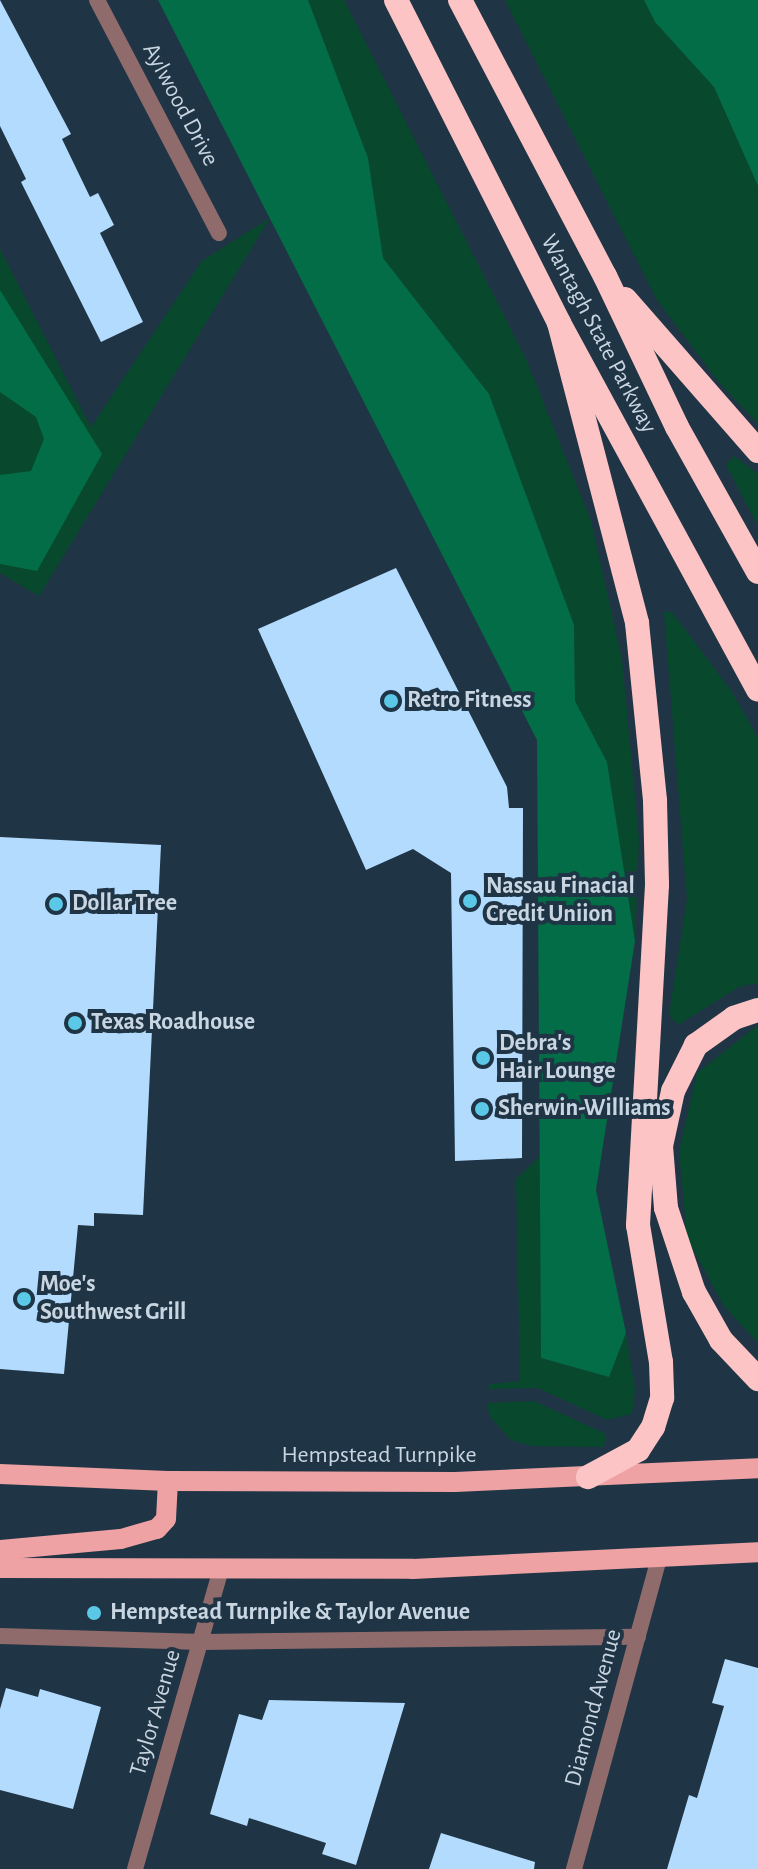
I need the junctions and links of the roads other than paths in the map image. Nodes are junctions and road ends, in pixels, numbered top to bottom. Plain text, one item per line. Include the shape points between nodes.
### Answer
1 (97, 0) edge
2 (396, 0) edge
3 (460, 0) edge
4 (219, 233) dead end
5 (605, 276) junction
6 (559, 323) junction
7 (758, 451) edge
8 (758, 572) edge
9 (758, 690) edge
10 (758, 1010) edge
11 (758, 1379) edge
12 (758, 1468) edge
13 (0, 1474) edge
14 (588, 1477) junction
15 (168, 1481) junction
16 (0, 1550) edge
17 (758, 1552) edge
18 (659, 1559) junction
19 (0, 1568) edge
20 (221, 1570) junction
21 (0, 1636) edge
22 (638, 1637) junction
23 (202, 1642) junction
24 (135, 1869) edge
25 (574, 1869) edge

1 - 4 street, Aylwood Drive
2 - 6 highway, Wantagh State Parkway
3 - 5 highway, Wantagh State Parkway
5 - 7 highway
5 - 8 highway, Wantagh State Parkway via 677,427
6 - 9 highway, Wantagh State Parkway
6 - 14 highway via 637,623 650,721 656,843 638,1225 662,1398 658,1417 638,1450
10 - 11 highway via 734,1018 696,1045 673,1091 661,1146 666,1208 694,1292 721,1340
12 - 14 main road, Hempstead Turnpike
13 - 15 main road, Hempstead Turnpike
14 - 15 main road, Hempstead Turnpike
15 - 16 main road via 166,1519 157,1529 121,1539
17 - 18 main road
18 - 20 main road
18 - 22 street, Diamond Avenue
19 - 20 main road
20 - 23 street, Taylor Avenue
21 - 23 street
22 - 23 street
22 - 25 street, Diamond Avenue
23 - 24 street, Taylor Avenue

